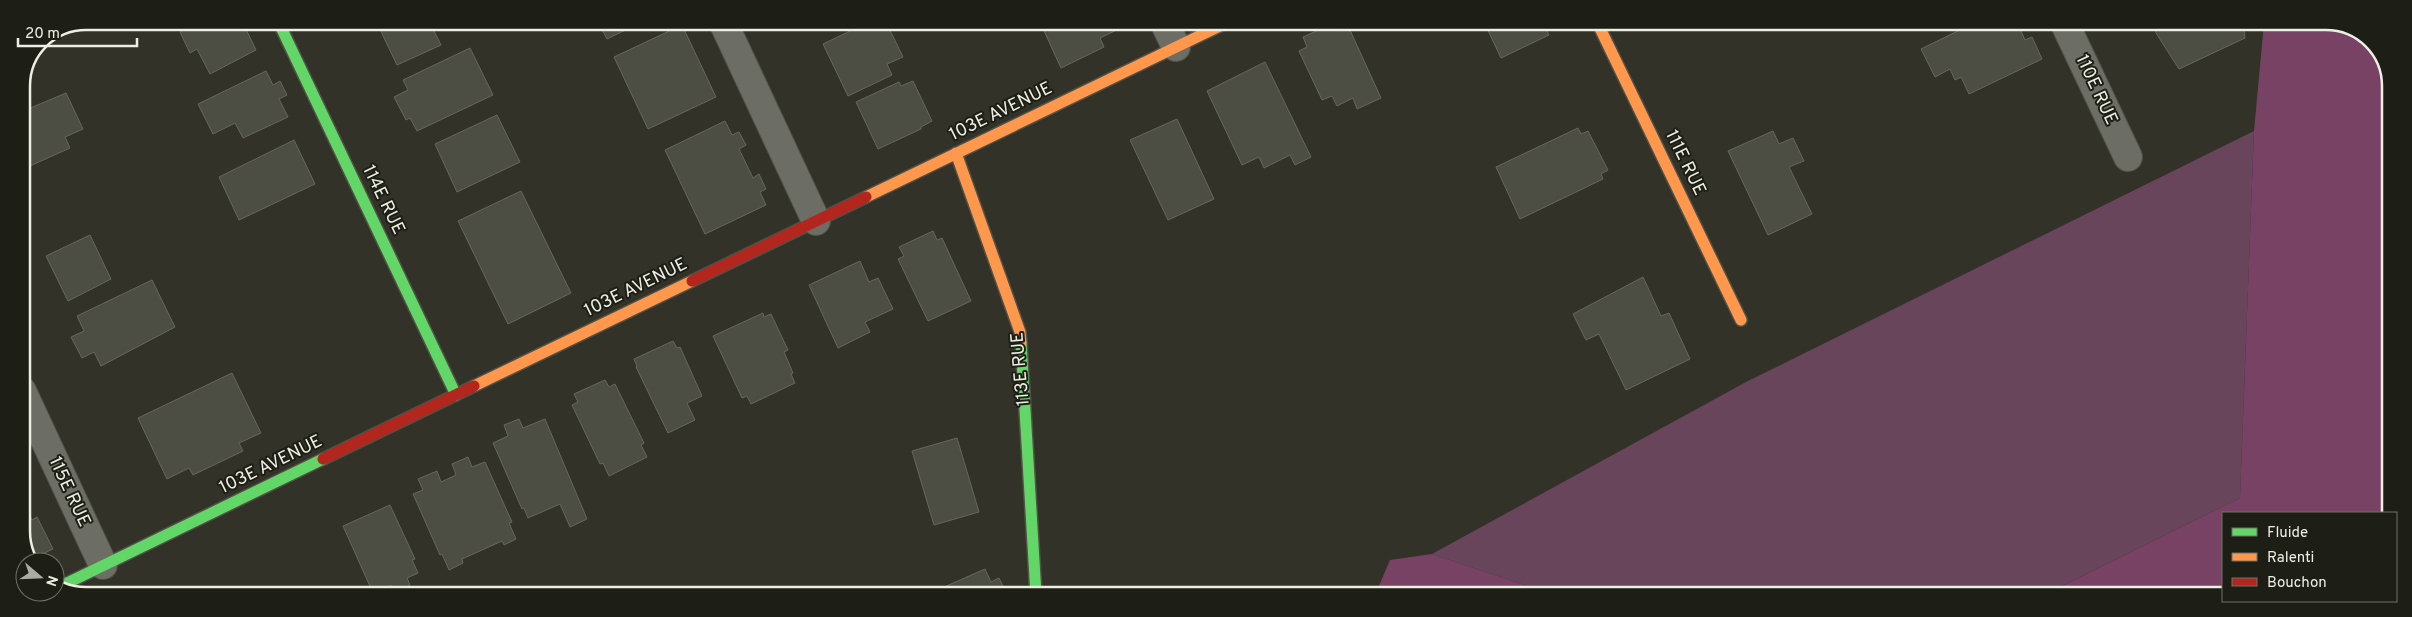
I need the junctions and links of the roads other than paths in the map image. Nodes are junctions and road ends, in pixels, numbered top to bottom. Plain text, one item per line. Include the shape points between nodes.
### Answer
1 (282, 30) edge
2 (727, 30) edge
3 (1168, 30) edge
4 (1211, 30) edge
5 (1601, 30) edge
6 (2068, 30) edge
7 (1176, 47) junction
8 (956, 153) junction
9 (2128, 157) dead end
10 (816, 221) junction
11 (1741, 320) dead end
12 (456, 395) junction
13 (30, 408) edge
14 (103, 566) junction
15 (67, 583) edge
16 (1036, 587) edge

1 - 12 street, 114E RUE
2 - 10 street
3 - 7 street
4 - 7 street, 103E AVENUE
5 - 11 street, 111E RUE
6 - 9 street, 110E RUE
7 - 8 street, 103E AVENUE
8 - 10 street, 103E AVENUE
8 - 16 street, 113E RUE via 1020,332
10 - 12 street, 103E AVENUE
12 - 14 street, 103E AVENUE
13 - 14 street, 115E RUE
14 - 15 street, 103E AVENUE

